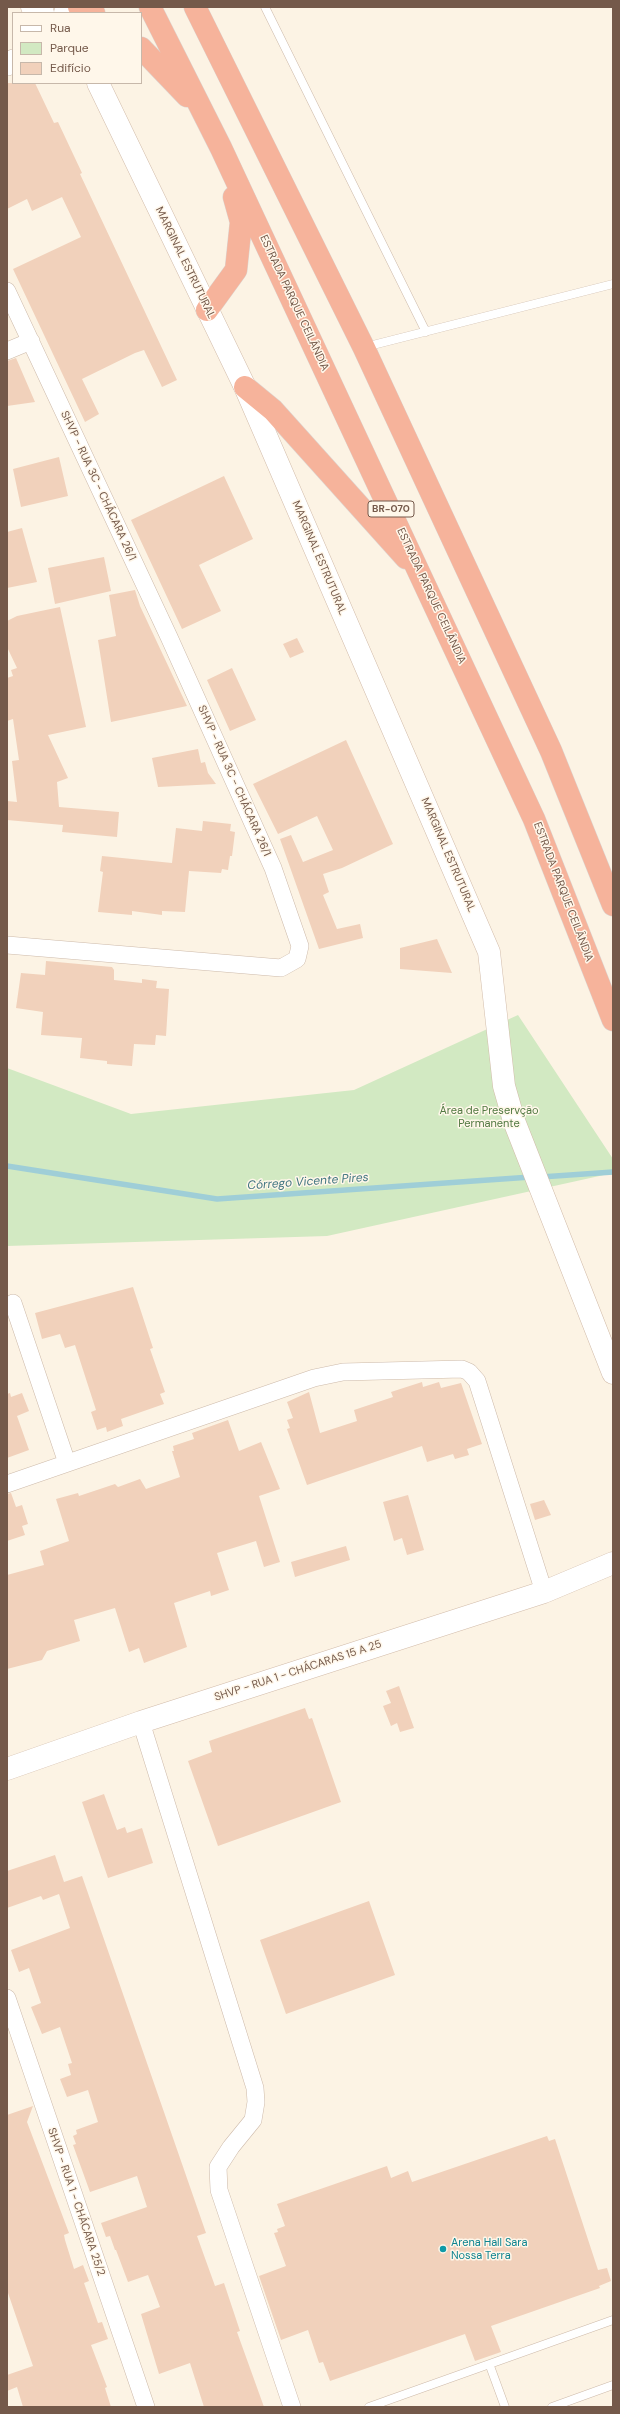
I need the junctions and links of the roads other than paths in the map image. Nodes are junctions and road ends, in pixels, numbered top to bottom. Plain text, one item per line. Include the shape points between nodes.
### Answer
1 (32, 7) edge
2 (79, 7) edge
3 (150, 7) edge
4 (195, 7) edge
5 (265, 7) edge
6 (41, 12) edge
7 (92, 12) edge
8 (142, 49) edge
9 (98, 84) edge
10 (206, 117) junction
11 (221, 148) junction
12 (613, 284) edge
13 (7, 291) edge
14 (208, 310) junction
15 (426, 332) junction
16 (31, 341) junction
17 (364, 348) junction
18 (7, 351) edge
19 (245, 388) junction
20 (422, 576) junction
21 (613, 905) edge
22 (7, 945) edge
23 (613, 1020) edge
24 (13, 1303) dead end
25 (613, 1374) edge
26 (67, 1463) junction
27 (7, 1484) edge
28 (613, 1547) edge
29 (613, 1563) edge
30 (589, 1572) junction
31 (544, 1592) junction
32 (141, 1722) junction
33 (7, 1769) edge
34 (7, 1998) edge
35 (613, 2320) edge
36 (490, 2366) junction
37 (613, 2385) edge
38 (146, 2407) edge
39 (292, 2407) edge
40 (369, 2407) edge
41 (505, 2407) edge
42 (552, 2407) edge

1 - 6 street
2 - 7 highway
3 - 10 highway, ESTRADA PARQUE CEILÂNDIA / BR-070
4 - 17 highway
5 - 15 lane
8 - 10 highway
9 - 14 street, MARGINAL ESTRUTURAL
10 - 11 highway, ESTRADA PARQUE CEILÂNDIA / BR-070
11 - 14 highway via 241,222 236,270
11 - 20 highway, ESTRADA PARQUE CEILÂNDIA / BR-070
12 - 15 lane
13 - 16 street, SHVP - RUA 3C - CHÁCARA 26/1
14 - 19 street, MARGINAL ESTRUTURAL
15 - 17 lane
16 - 18 street
16 - 22 street, SHVP - RUA 3C - CHÁCARA 26/1 via 273,868 300,946 297,959 281,968
17 - 21 highway via 551,751
19 - 20 highway via 273,410
19 - 25 street, MARGINAL ESTRUTURAL via 489,952 504,1086 514,1121
20 - 23 highway, ESTRADA PARQUE CEILÂNDIA / BR-070 via 534,819
24 - 26 street
26 - 27 street
26 - 31 street via 314,1378 343,1372 462,1368 477,1381
28 - 30 street, SHVP - RUA 1 - CHÁCARAS 15 A 25
29 - 30 street, SHVP - RUA 1 - CHÁCARAS 15 A 25
30 - 31 street, SHVP - RUA 1 - CHÁCARAS 15 A 25
31 - 32 street, SHVP - RUA 1 - CHÁCARAS 15 A 25
32 - 33 street, SHVP - RUA 1 - CHÁCARAS 15 A 25
32 - 39 street via 255,2088 253,2120 218,2167 220,2190
34 - 38 street, SHVP - RUA 1 - CHÁCARA 25/2
35 - 36 lane
36 - 40 lane
36 - 41 lane
37 - 42 lane

